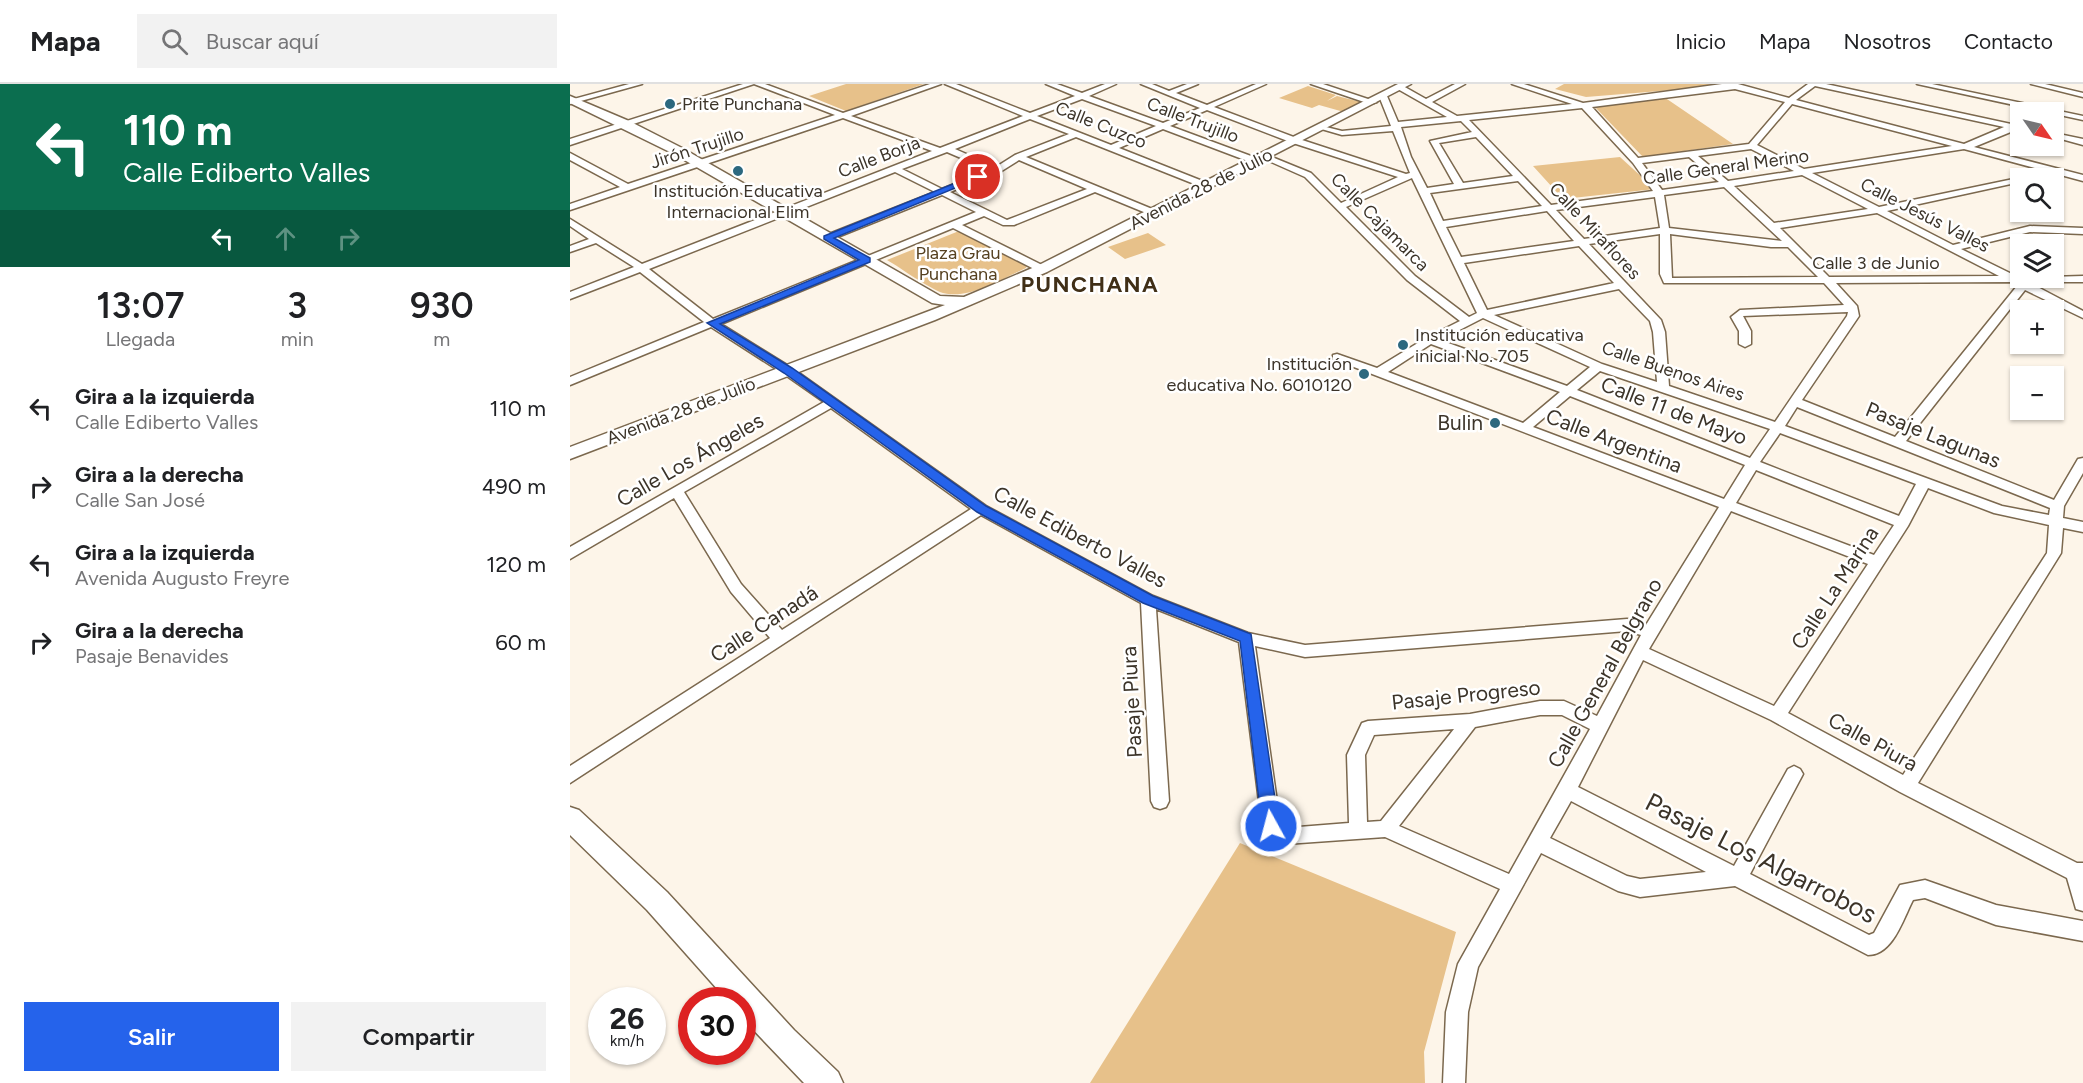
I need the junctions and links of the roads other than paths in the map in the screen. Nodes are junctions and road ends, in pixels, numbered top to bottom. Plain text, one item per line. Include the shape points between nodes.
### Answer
1 (638, 84) edge
2 (751, 84) edge
3 (758, 84) edge
4 (938, 84) edge
5 (949, 84) edge
6 (1050, 84) edge
7 (1112, 84) edge
8 (1145, 84) edge
9 (1194, 84) edge
10 (1262, 84) edge
11 (1461, 84) edge
12 (1516, 84) edge
13 (1555, 84) edge
14 (1726, 84) edge
15 (1814, 84) edge
16 (1921, 84) edge
17 (2035, 84) edge
18 (1321, 85) edge
19 (1739, 85) edge
20 (1403, 86) edge
21 (1541, 91) junction
22 (1170, 93) junction
23 (2083, 95) edge
24 (1081, 96) junction
25 (2037, 97) edge
26 (1378, 99) junction
27 (572, 100) edge
28 (1791, 100) junction
29 (1428, 101) junction
30 (1584, 104) junction
31 (1208, 108) junction
32 (845, 115) junction
33 (1032, 115) junction
34 (1460, 118) junction
35 (2083, 118) edge
36 (629, 124) junction
37 (1398, 126) junction
38 (2010, 126) edge
39 (1164, 127) junction
40 (1322, 128) junction
41 (2010, 130) edge
42 (1077, 134) junction
43 (1478, 134) junction
44 (2064, 137) edge
45 (1296, 141) junction
46 (570, 142) edge
47 (2083, 142) edge
48 (1752, 146) junction
49 (1969, 146) junction
50 (1112, 148) junction
51 (942, 150) junction
52 (1690, 153) junction
53 (570, 156) edge
54 (1018, 157) junction
55 (1260, 159) junction
56 (1636, 161) junction
57 (703, 164) junction
58 (894, 168) junction
59 (2046, 168) edge
60 (997, 170) junction
61 (1806, 172) junction
62 (2064, 173) edge
63 (1410, 176) junction
64 (1521, 178) junction
65 (2083, 178) edge
66 (2010, 181) edge
67 (1317, 183) junction
68 (1728, 184) junction
69 (1206, 186) junction
70 (1460, 186) junction
71 (628, 188) junction
72 (1094, 189) junction
73 (1424, 191) junction
74 (942, 192) junction
75 (1338, 192) dead end
76 (1659, 193) junction
77 (1348, 196) dead end
78 (1358, 200) junction
79 (570, 207) edge
80 (1338, 207) junction
81 (1550, 208) junction
82 (1880, 210) junction
83 (783, 212) junction
84 (985, 212) junction
85 (1154, 213) junction
86 (570, 222) edge
87 (954, 225) junction
88 (1439, 225) junction
89 (1772, 226) junction
90 (1665, 230) junction
91 (2083, 231) edge
92 (827, 238) junction
93 (597, 239) junction
94 (1580, 241) junction
95 (1791, 244) junction
96 (1953, 248) junction
97 (570, 249) edge
98 (866, 260) junction
99 (1456, 261) junction
100 (640, 267) junction
101 (1042, 269) junction
102 (2010, 277) edge
103 (1826, 279) junction
104 (2083, 279) edge
105 (2064, 280) edge
106 (2010, 281) edge
107 (1622, 285) junction
108 (2013, 288) edge
109 (2031, 288) edge
110 (992, 289) junction
111 (570, 296) edge
112 (967, 301) junction
113 (949, 302) junction
114 (1853, 308) junction
115 (1483, 314) junction
116 (2083, 315) edge
117 (1467, 321) junction
118 (712, 323) junction
119 (1430, 340) junction
120 (1745, 344) dead end
121 (1337, 357) dead end
122 (1598, 366) junction
123 (784, 368) junction
124 (1378, 373) junction
125 (570, 381) edge
126 (1663, 386) junction
127 (1569, 391) junction
128 (1794, 401) junction
129 (831, 404) junction
130 (1777, 427) junction
131 (1524, 428) junction
132 (1898, 442) junction
133 (570, 445) edge
134 (570, 453) edge
135 (2083, 462) edge
136 (1753, 463) junction
137 (1924, 482) junction
138 (676, 491) junction
139 (1729, 505) junction
140 (981, 509) junction
141 (2057, 514) junction
142 (1903, 522) junction
143 (2083, 527) edge
144 (570, 554) edge
145 (1878, 562) junction
146 (1148, 600) junction
147 (1650, 632) junction
148 (779, 638) junction
149 (1246, 638) junction
150 (1640, 652) junction
151 (1777, 715) junction
152 (1470, 721) junction
153 (1601, 726) junction
154 (1794, 774) dead end
155 (570, 775) edge
156 (1906, 786) junction
157 (1567, 790) junction
158 (1160, 801) dead end
159 (570, 818) edge
160 (1386, 829) junction
161 (1358, 831) junction
162 (1538, 842) junction
163 (2079, 872) edge
164 (1738, 877) junction
165 (1514, 886) junction
166 (2083, 902) edge
167 (2083, 931) edge
168 (827, 1083) edge
169 (1454, 1083) edge

1 - 27 street
2 - 36 street
3 - 32 street
4 - 32 street, Jirón Trujillo
5 - 33 street, Calle Cuzco
6 - 24 street, Calle Trujillo
7 - 24 street, Calle Borja
8 - 22 street
9 - 22 street
10 - 31 street
11 - 29 street
12 - 21 street
13 - 21 street
14 - 19 street
15 - 28 street
15 - 38 street
16 - 25 street
17 - 25 street
18 - 26 street
19 - 28 street
19 - 30 street
20 - 26 main road, Avenida 28 de Julio
20 - 29 street, Calle Miraflores
21 - 30 street
22 - 31 street
23 - 25 street
24 - 33 street, Calle Borja
24 - 39 street, Calle Trujillo
25 - 35 street
26 - 37 street
26 - 40 main road, Avenida 28 de Julio
27 - 36 main road
28 - 48 street
28 - 49 street
29 - 34 street, Calle Miraflores
30 - 34 street
30 - 56 street
31 - 39 street
31 - 45 street
32 - 51 street
32 - 57 street, Jirón Trujillo
33 - 42 street, Calle Cuzco
33 - 51 street, Calle Borja
34 - 37 street
34 - 43 street, Calle Miraflores
36 - 46 street
36 - 57 main road
37 - 40 street via 1342,133
37 - 63 street
39 - 50 street
39 - 55 street, Calle Trujillo
40 - 45 main road, Avenida 28 de Julio
41 - 49 street, Calle General Merino
42 - 50 street, Calle Cuzco
42 - 54 street
43 - 64 street, Calle Miraflores
43 - 70 street via 1434,141
44 - 47 street
45 - 55 main road, Avenida 28 de Julio
45 - 63 street
48 - 52 street
48 - 61 street, Calle Jesús Valles
49 - 59 street
49 - 61 street, Calle General Merino
50 - 69 street, Calle Cuzco
51 - 58 street, Calle Borja
51 - 60 street
52 - 56 street
52 - 68 street
53 - 71 street
54 - 60 street
54 - 72 street
55 - 67 street, Calle Cajamarca via 1308,175
55 - 69 main road, Avenida 28 de Julio
56 - 76 street
57 - 71 street, Jirón Trujillo
57 - 83 main road
58 - 74 street
58 - 83 street, Calle Borja
60 - 74 street
61 - 68 street, Calle General Merino
61 - 82 street, Calle Jesús Valles
62 - 65 street
63 - 73 street
63 - 78 street
64 - 70 street
64 - 81 street, Calle Miraflores
66 - 82 street
67 - 75 street
67 - 80 street, Calle Cajamarca
68 - 76 street, Calle General Merino
68 - 89 street
69 - 85 main road, Avenida 28 de Julio
70 - 73 street
71 - 79 street, Jirón Trujillo
72 - 84 street via 1014,222 1006,223
72 - 85 street
73 - 88 street
74 - 84 street
74 - 92 street
76 - 81 street, Calle General Merino
76 - 90 street
77 - 78 street
78 - 80 street
80 - 117 street, Calle Cajamarca via 1411,278
81 - 88 street, Calle General Merino
81 - 94 street, Calle Miraflores
82 - 89 street
82 - 96 street, Calle Jesús Valles
83 - 92 main road
83 - 100 street, Calle Borja
84 - 87 street
85 - 101 main road, Avenida 28 de Julio
86 - 93 street, Calle Ediberto Valles
87 - 98 street
87 - 101 street
88 - 99 street
89 - 95 street
90 - 94 street
90 - 95 street
90 - 103 street, Calle 3 de Junio via 1668,280
91 - 96 street via 2031,229
92 - 98 main road
93 - 97 street
93 - 100 street, Calle Ediberto Valles
94 - 99 street
94 - 107 street, Calle Miraflores
95 - 103 street
96 - 102 street, Calle Jesús Valles
98 - 113 main road via 937,300
98 - 118 street
99 - 115 street
100 - 111 street, Calle Borja
100 - 118 street, Calle Ediberto Valles
101 - 110 main road, Avenida 28 de Julio
103 - 106 street, Calle 3 de Junio
103 - 114 street
104 - 105 street, Calle 3 de Junio
107 - 115 street
107 - 126 street, Calle Miraflores via 1655,320
108 - 132 street
109 - 116 street, Calle Jesús Valles
110 - 112 main road, Avenida 28 de Julio
110 - 113 main road, Avenida 28 de Julio
112 - 113 main road
112 - 123 main road, Avenida 28 de Julio
113 - 123 main road, Avenida 28 de Julio
114 - 120 street via 1740,313 1737,317 1745,331
114 - 128 street, Calle General Belgrano via 1853,316
115 - 117 street
115 - 122 street, Calle Buenos Aires
117 - 119 street
118 - 123 street, Calle Ediberto Valles
118 - 125 street
119 - 124 street
119 - 127 street, Calle 11 de Mayo
121 - 124 street, Calle Argentina
122 - 126 street, Calle Buenos Aires
122 - 127 street
123 - 129 street, Calle Ediberto Valles
123 - 133 main road, Avenida 28 de Julio
123 - 134 main road, Avenida 28 de Julio
124 - 131 street, Calle Argentina
126 - 130 street, Calle Buenos Aires
127 - 131 street
127 - 136 street, Calle 11 de Mayo
128 - 130 street, Calle General Belgrano
128 - 132 street, Pasaje Lagunas
129 - 138 street, Calle Los Ángeles
129 - 140 street, Calle Ediberto Valles
130 - 136 street, Calle General Belgrano
130 - 137 street, Calle Buenos Aires
131 - 139 street, Calle Argentina
132 - 141 street, Pasaje Lagunas
135 - 141 street
136 - 139 street, Calle General Belgrano
136 - 142 street, Calle 11 de Mayo
137 - 141 street, Calle Buenos Aires via 1999,510
137 - 142 street, Calle La Marina
138 - 144 street, Calle Los Ángeles
138 - 148 street via 736,588
139 - 145 street, Calle Argentina
139 - 147 street, Calle General Belgrano
140 - 146 street, Calle Ediberto Valles
140 - 148 street, Calle Canadá
141 - 143 street, Calle Buenos Aires
141 - 156 street via 2054,553
142 - 145 street, Calle La Marina
145 - 151 street, Calle La Marina
146 - 149 street, Calle Ediberto Valles
146 - 158 street, Pasaje Piura
147 - 149 street, Calle Ediberto Valles via 1627,625 1305,651
147 - 150 street, Calle General Belgrano
148 - 155 street, Calle Canadá
149 - 161 street via 1271,826 1286,836
150 - 151 street, Calle Piura
150 - 153 street, Calle General Belgrano
151 - 156 street, Calle Piura
152 - 153 street, Pasaje Progreso via 1540,708 1564,708
152 - 160 street
152 - 161 street, Pasaje Progreso via 1368,728 1356,755
153 - 157 street, Calle General Belgrano
154 - 164 street
156 - 163 street, Calle Piura
157 - 162 street, Calle General Belgrano
157 - 164 street, Pasaje Los Algarrobos
159 - 168 main road via 657,901 783,1041
160 - 161 street
160 - 165 street
162 - 164 street via 1625,885 1640,888
162 - 165 street, Calle General Belgrano
163 - 166 street
164 - 167 street, Pasaje Los Algarrobos via 1868,945 1881,940 1907,892 1925,889 1996,915
165 - 169 street, Calle General Belgrano via 1468,964 1456,1012

